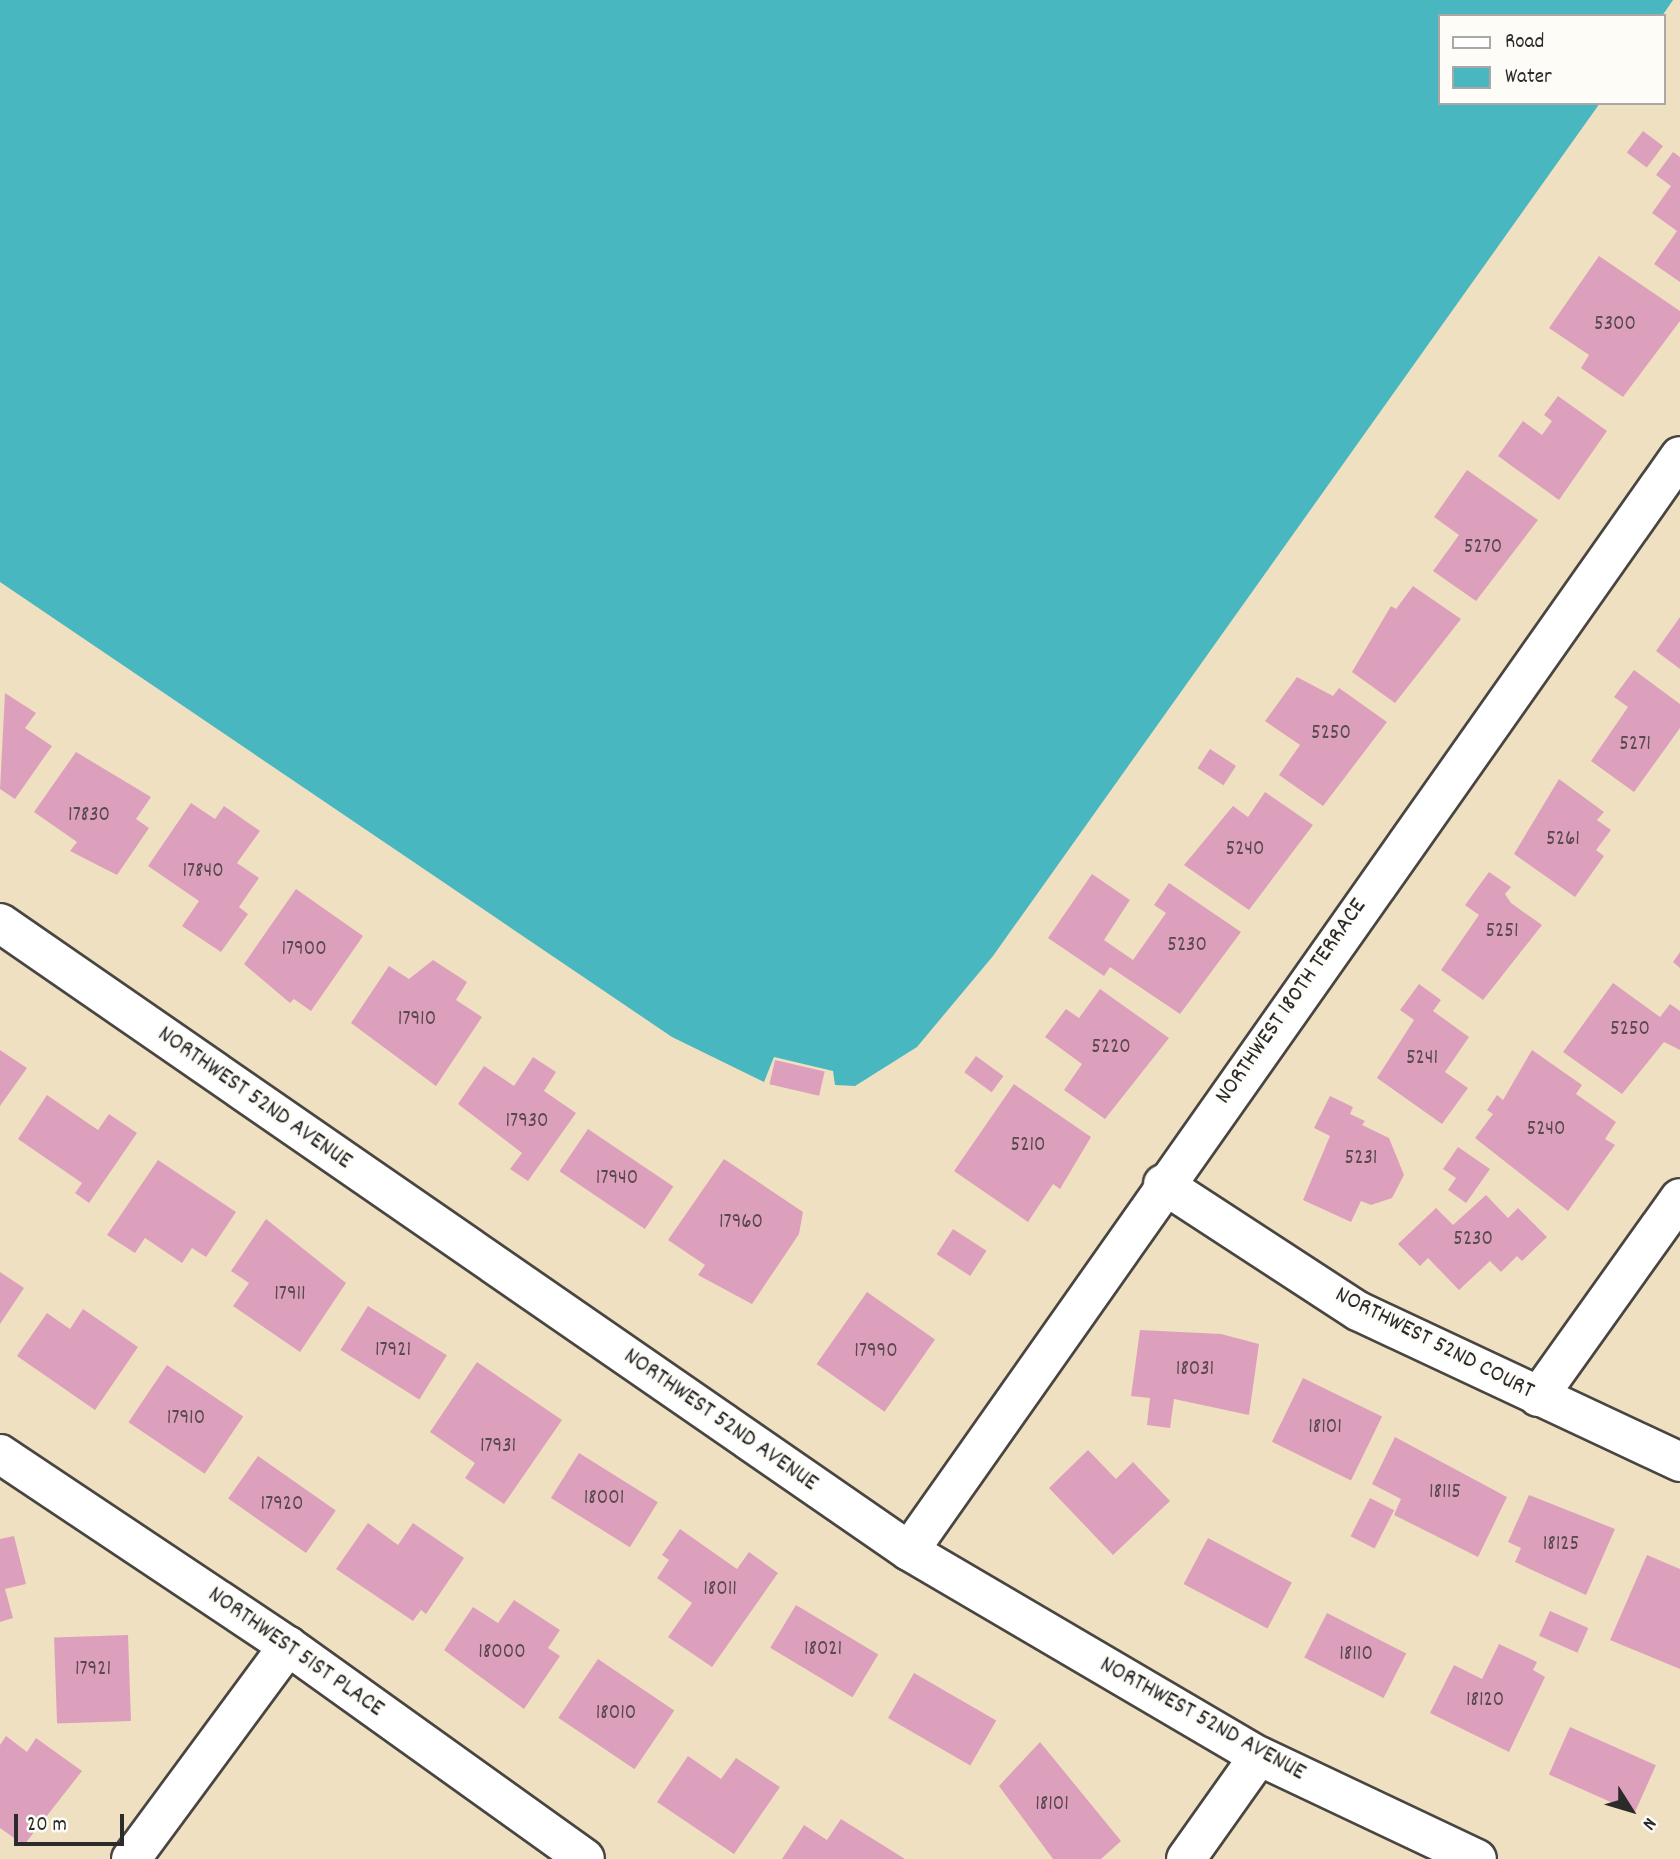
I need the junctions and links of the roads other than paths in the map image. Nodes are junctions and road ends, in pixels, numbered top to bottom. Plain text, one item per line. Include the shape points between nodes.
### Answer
1 (1680, 456) edge
2 (0, 923) edge
3 (1163, 1184) junction
4 (1680, 1198) edge
5 (1538, 1397) junction
6 (0, 1454) edge
7 (1680, 1462) edge
8 (909, 1551) junction
9 (288, 1646) junction
10 (1259, 1756) junction
11 (131, 1859) edge
12 (585, 1859) edge
13 (1186, 1859) edge
14 (1477, 1859) edge

1 - 3 street, NORTHWEST 180TH TERRACE
2 - 8 street, NORTHWEST 52ND AVENUE
3 - 5 street, NORTHWEST 52ND COURT via 1358,1311
3 - 8 street, NORTHWEST 180TH TERRACE
4 - 5 street
5 - 7 street, NORTHWEST 52ND COURT
6 - 9 street, NORTHWEST 51ST PLACE
8 - 10 street, NORTHWEST 52ND AVENUE
9 - 11 street
9 - 12 street, NORTHWEST 51ST PLACE
10 - 13 street
10 - 14 street, NORTHWEST 52ND AVENUE

